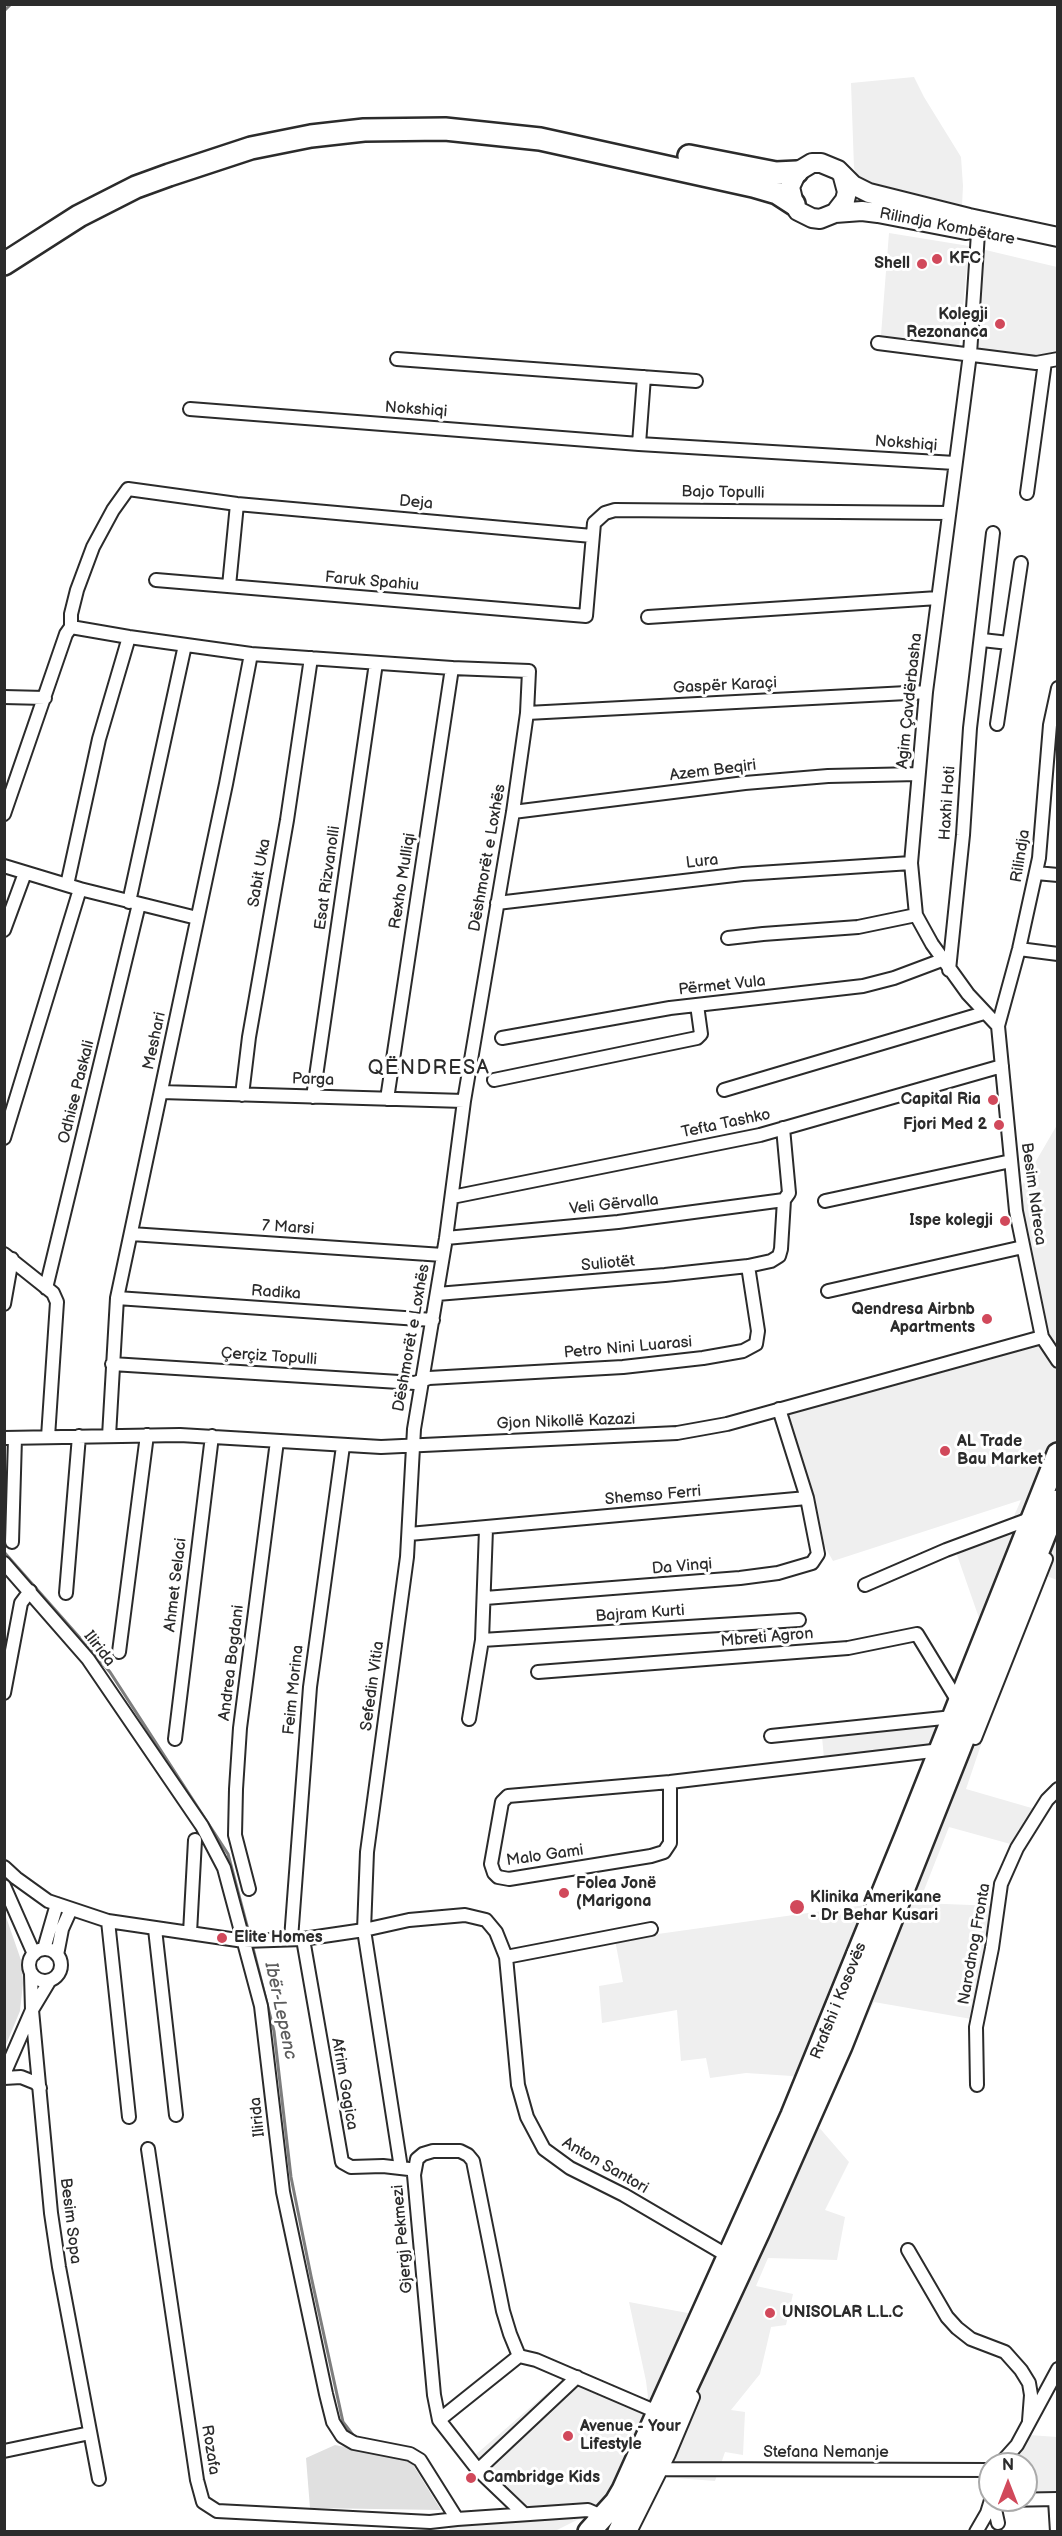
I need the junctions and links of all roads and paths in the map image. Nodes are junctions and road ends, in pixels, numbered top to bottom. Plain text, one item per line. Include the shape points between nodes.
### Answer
1 (797, 172) junction
2 (843, 177) junction
3 (794, 204) junction
4 (835, 213) junction
5 (978, 233) junction
6 (1058, 237) edge
7 (4, 247) edge
8 (1058, 248) edge
9 (4, 264) edge
10 (878, 343) dead end
11 (970, 354) junction
12 (397, 359) dead end
13 (1051, 361) edge
14 (644, 377) junction
15 (696, 381) dead end
16 (190, 409) dead end
17 (639, 444) junction
18 (955, 463) junction
19 (1027, 493) dead end
20 (237, 504) junction
21 (948, 513) junction
22 (993, 534) dead end
23 (592, 536) junction
24 (1021, 563) dead end
25 (156, 580) dead end
26 (229, 586) junction
27 (938, 598) junction
28 (648, 617) dead end
29 (71, 627) junction
30 (129, 637) junction
31 (982, 640) junction
32 (1009, 643) junction
33 (185, 645) junction
34 (251, 654) junction
35 (311, 658) junction
36 (376, 663) junction
37 (452, 668) junction
38 (1058, 688) edge
39 (926, 692) junction
40 (4, 697) edge
41 (45, 698) junction
42 (527, 713) junction
43 (997, 724) dead end
44 (918, 774) junction
45 (513, 812) junction
46 (4, 814) edge
47 (911, 863) junction
48 (4, 866) edge
49 (25, 873) junction
50 (1036, 873) junction
51 (1058, 875) edge
52 (67, 885) junction
53 (80, 889) junction
54 (134, 903) junction
55 (497, 903) junction
56 (916, 915) junction
57 (197, 918) junction
58 (4, 930) edge
59 (728, 938) dead end
60 (1019, 949) junction
61 (1058, 954) edge
62 (946, 965) junction
63 (697, 1005) junction
64 (984, 1013) junction
65 (998, 1026) junction
66 (502, 1038) dead end
67 (1002, 1066) junction
68 (495, 1080) dead end
69 (724, 1090) dead end
70 (160, 1092) junction
71 (242, 1095) junction
72 (313, 1097) junction
73 (387, 1099) junction
74 (464, 1101) junction
75 (783, 1128) junction
76 (4, 1138) edge
77 (1011, 1161) junction
78 (452, 1197) junction
79 (784, 1200) junction
80 (825, 1201) dead end
81 (131, 1234) junction
82 (446, 1239) junction
83 (1023, 1247) junction
84 (443, 1255) junction
85 (8, 1256) edge
86 (748, 1266) junction
87 (46, 1287) junction
88 (828, 1291) dead end
89 (437, 1294) junction
90 (117, 1298) junction
91 (4, 1304) edge
92 (433, 1320) junction
93 (1042, 1337) junction
94 (1058, 1361) edge
95 (112, 1364) junction
96 (422, 1380) junction
97 (779, 1409) junction
98 (147, 1435) junction
99 (79, 1436) junction
100 (109, 1436) junction
101 (212, 1436) junction
102 (48, 1437) junction
103 (10, 1438) edge
104 (277, 1441) junction
105 (343, 1446) junction
106 (412, 1447) junction
107 (1058, 1454) edge
108 (807, 1498) junction
109 (1058, 1501) edge
110 (1032, 1518) junction
111 (486, 1529) junction
112 (1058, 1530) edge
113 (409, 1534) junction
114 (12, 1542) dead end
115 (4, 1563) edge
116 (866, 1585) dead end
117 (30, 1591) junction
118 (66, 1593) dead end
119 (485, 1598) junction
120 (799, 1620) dead end
121 (482, 1640) junction
122 (119, 1652) dead end
123 (538, 1672) dead end
124 (4, 1693) edge
125 (956, 1710) junction
126 (469, 1719) dead end
127 (771, 1736) dead end
128 (175, 1739) dead end
129 (941, 1750) junction
130 (670, 1782) junction
131 (1058, 1789) edge
132 (195, 1840) dead end
133 (4, 1867) edge
134 (4, 1887) edge
135 (249, 1889) dead end
136 (57, 1904) junction
137 (71, 1909) junction
138 (108, 1921) junction
139 (155, 1929) junction
140 (651, 1929) dead end
141 (364, 1930) junction
142 (190, 1933) junction
143 (297, 1939) junction
144 (244, 1941) junction
145 (39, 1951) junction
146 (57, 1955) junction
147 (506, 1957) junction
148 (32, 1974) junction
149 (50, 1980) junction
150 (32, 2010) junction
151 (4, 2076) edge
152 (977, 2085) dead end
153 (40, 2088) junction
154 (176, 2115) dead end
155 (129, 2117) dead end
156 (148, 2149) dead end
157 (401, 2168) junction
158 (414, 2170) junction
159 (908, 2250) dead end
160 (728, 2256) junction
161 (519, 2356) junction
162 (1058, 2369) edge
163 (577, 2377) junction
164 (657, 2412) junction
165 (439, 2420) junction
166 (1029, 2421) junction
167 (90, 2433) junction
168 (4, 2437) edge
169 (6, 2451) edge
170 (1011, 2452) edge
171 (662, 2469) junction
172 (478, 2470) junction
173 (978, 2470) edge
174 (99, 2479) dead end
175 (1038, 2500) edge
176 (1056, 2500) edge
177 (987, 2512) edge
178 (995, 2512) edge
179 (524, 2514) junction
180 (457, 2519) junction
181 (998, 2523) dead end
182 (604, 2527) edge
183 (630, 2532) edge
184 (976, 2532) edge
185 (1057, 2532) edge

1 - 2 main road via 821,163 830,165
1 - 3 main road via 790,187
1 - 7 highway via 761,170 497,119 422,115 344,118 248,135 162,162 73,203
2 - 4 main road via 847,192
2 - 6 main road, Rilindja Kombëtare via 860,190 883,198
3 - 4 main road via 812,218
3 - 9 highway via 777,193 753,186 540,139 445,129 364,130 251,148 136,187 79,216
4 - 5 main road, Rilindja Kombëtare via 878,213
5 - 8 main road, Rilindja Kombëtare
5 - 11 street, Agim Çavdërbasha
10 - 11 street
11 - 13 street
11 - 18 street, Agim Çavdërbasha
12 - 14 street
13 - 19 street
14 - 15 street
14 - 17 street
16 - 17 street, Nokshiqi
17 - 18 street, Nokshiqi
18 - 21 street, Agim Çavdërbasha
20 - 23 street, Deja
20 - 26 street
20 - 29 street, Deja via 128,489 93,547 77,590
21 - 23 street, Bajo Topulli via 628,509 599,518
21 - 27 street, Agim Çavdërbasha
22 - 31 street, Haxhi Hoti
23 - 26 street, Faruk Spahiu via 586,616
24 - 32 street
25 - 26 street, Faruk Spahiu
27 - 28 street
27 - 39 street, Agim Çavdërbasha
29 - 30 street, Dëshmorët e Loxhës
29 - 41 street
30 - 33 street, Dëshmorët e Loxhës
30 - 52 street via 99,739
31 - 32 street
31 - 62 street, Haxhi Hoti
32 - 43 street
33 - 34 street, Dëshmorët e Loxhës
33 - 54 street, Odhise Paskali
34 - 35 street, Dëshmorët e Loxhës
34 - 57 street, Meshari
35 - 36 street, Dëshmorët e Loxhës
35 - 71 street, Sabit Uka
36 - 37 street, Dëshmorët e Loxhës
36 - 72 street, Esat Rizvanolli
37 - 42 street, Dëshmorët e Loxhës via 528,671
37 - 73 street, Rexho Mulliqi
38 - 50 street, Rilindja via 1050,725
39 - 42 street, Gaspër Karaçi
39 - 44 street, Agim Çavdërbasha
40 - 41 street
41 - 46 street
42 - 45 street, Dëshmorët e Loxhës
44 - 45 street, Azem Beqiri via 745,783
44 - 47 street, Agim Çavdërbasha
45 - 55 street, Dëshmorët e Loxhës
47 - 55 street, Lura via 742,874
47 - 56 street, Agim Çavdërbasha
48 - 49 street
49 - 52 street
49 - 58 street
50 - 51 street
50 - 60 street, Rilindja
52 - 53 street
53 - 54 street
53 - 76 street
54 - 57 street
54 - 87 street, Odhise Paskali
55 - 74 street, Dëshmorët e Loxhës
56 - 59 street via 858,927
56 - 62 street, Agim Çavdërbasha
57 - 70 street, Meshari
60 - 61 street
60 - 65 street, Rilindja
62 - 63 street, Përmet Vula via 864,986
62 - 64 street, Agim Çavdërbasha
63 - 66 street, Përmet Vula
63 - 68 street via 701,1034 697,1038
64 - 65 street, Agim Çavdërbasha
64 - 69 street
65 - 67 street, Besim Ndreca
67 - 75 street, Tefta Tashko
67 - 77 street, Besim Ndreca
70 - 71 street, Parga
70 - 81 street, Meshari
71 - 72 street, Parga
72 - 73 street, Parga
73 - 74 street, Parga
74 - 78 street, Dëshmorët e Loxhës
75 - 78 street, Tefta Tashko
75 - 79 street via 789,1186
77 - 80 street
77 - 83 street, Besim Ndreca
78 - 82 street, Dëshmorët e Loxhës
79 - 82 street, Veli Gërvalla
79 - 86 street, Suliotët via 779,1256
81 - 84 street, 7 Marsi
81 - 90 street, Meshari
82 - 84 street, Dëshmorët e Loxhës
83 - 88 street
83 - 93 street, Besim Ndreca
84 - 89 street, Dëshmorët e Loxhës
85 - 87 street
85 - 91 street
86 - 89 street, Suliotët
86 - 96 street, Petro Nini Luarasi via 758,1337 751,1348 663,1363
87 - 102 street via 57,1302
89 - 92 street, Dëshmorët e Loxhës
90 - 92 street, Radika
90 - 95 street, Meshari
92 - 96 street, Dëshmorët e Loxhës
93 - 94 street, Besim Ndreca
93 - 97 street, Gjon Nikollë Kazazi
95 - 96 street, Çerçiz Topulli via 411,1383
95 - 100 street, Meshari
96 - 106 street, Dëshmorët e Loxhës
97 - 106 street, Gjon Nikollë Kazazi via 677,1434
97 - 108 street
98 - 100 street, Gjon Nikollë Kazazi
98 - 101 street, Gjon Nikollë Kazazi
98 - 122 street
99 - 100 street, Gjon Nikollë Kazazi
99 - 102 street, Gjon Nikollë Kazazi
99 - 118 street
101 - 104 street, Gjon Nikollë Kazazi
101 - 128 street, Ahmet Selaci
102 - 103 street, Gjon Nikollë Kazazi
103 - 114 street, Gjon Nikollë Kazazi
104 - 105 street, Gjon Nikollë Kazazi
104 - 135 street, Andrea Bogdani via 240,1728 236,1789 235,1835
105 - 106 street, Gjon Nikollë Kazazi
105 - 143 street, Feim Morina via 310,1687
106 - 113 street, Sefedin Vitia
107 - 110 highway, Rrafshi i Kosovës
108 - 111 street, Shemso Ferri
108 - 119 street, Da Vinqi via 818,1554 806,1565 740,1578
109 - 182 highway, Rrafshi i Kosovës via 841,2046 759,2231
110 - 116 street
110 - 125 highway, Rrafshi i Kosovës
111 - 113 street, Shemso Ferri
111 - 119 street
112 - 171 street, Rrafshi i Kosovës via 837,2079
113 - 141 street, Sefedin Vitia via 371,1818
115 - 117 street, Ilirida
117 - 124 street via 21,1603
117 - 144 street, Ilirida via 88,1659 202,1826 224,1868
119 - 121 street
120 - 121 street, Bajram Kurti
121 - 126 street
123 - 125 street, Mbreti Agron via 848,1648 917,1634
125 - 127 street
125 - 129 highway, Rrafshi i Kosovës
129 - 130 street, Malo Gami
129 - 160 highway, Rrafshi i Kosovës via 797,2104
130 - 130 street, Malo Gami via 670,1843 664,1852 509,1880 494,1874 491,1864 502,1802 508,1796
131 - 152 street, Narodnog Fronta via 1017,1848 1001,1884 976,2027
132 - 142 street
133 - 136 street, Anton Santori
134 - 145 street
136 - 137 street, Anton Santori
136 - 145 street, Besim Sopa
137 - 138 street, Anton Santori
137 - 146 street, Besim Sopa
138 - 139 street, Anton Santori
138 - 155 street
139 - 142 street, Anton Santori
139 - 154 street
140 - 147 street
141 - 143 street, Anton Santori
141 - 147 street, Anton Santori via 409,1920 476,1917 493,1925
141 - 157 street, Sefedin Vitia
142 - 144 street, Anton Santori
143 - 144 street, Anton Santori
143 - 157 street, Afrim Gagica via 342,2162 351,2167
144 - 180 street, Ilirida via 266,2036 283,2192 333,2422 342,2436 354,2443 394,2449 420,2460
145 - 146 street
145 - 148 street, Besim Sopa via 29,1963
146 - 149 street, Besim Sopa via 60,1970
147 - 160 street, Anton Santori via 518,2085 527,2117 544,2149 570,2168
148 - 149 street via 40,1980
148 - 150 street, Besim Sopa
149 - 150 street, Besim Sopa
150 - 151 street, Besim Sopa
150 - 153 street, Besim Sopa
151 - 153 street via 21,2077
153 - 167 street, Besim Sopa via 52,2224
156 - 180 street, Rozafa via 203,2502 217,2511 430,2522
157 - 158 street, Afrim Gagica
158 - 161 street, Gjergj Pekmezi via 417,2159 433,2151 460,2151 473,2161 503,2311
158 - 165 street, Gjergj Pekmezi
159 - 166 street via 957,2328 971,2339 1010,2355 1029,2383
160 - 164 highway, Rrafshi i Kosovës
161 - 163 street
161 - 165 street
162 - 166 street
163 - 164 street
163 - 172 street
164 - 182 highway, Rrafshi i Kosovës
165 - 172 street, Gjergj Pekmezi
166 - 170 street
167 - 169 street
167 - 174 street, Besim Sopa
168 - 169 street
171 - 173 street, Stefana Nemanje
171 - 183 street, Rrafshi i Kosovës
172 - 179 street, Gjergj Pekmezi
175 - 176 street
176 - 185 street
177 - 184 street
178 - 181 street
179 - 180 street
179 - 182 street via 588,2510

